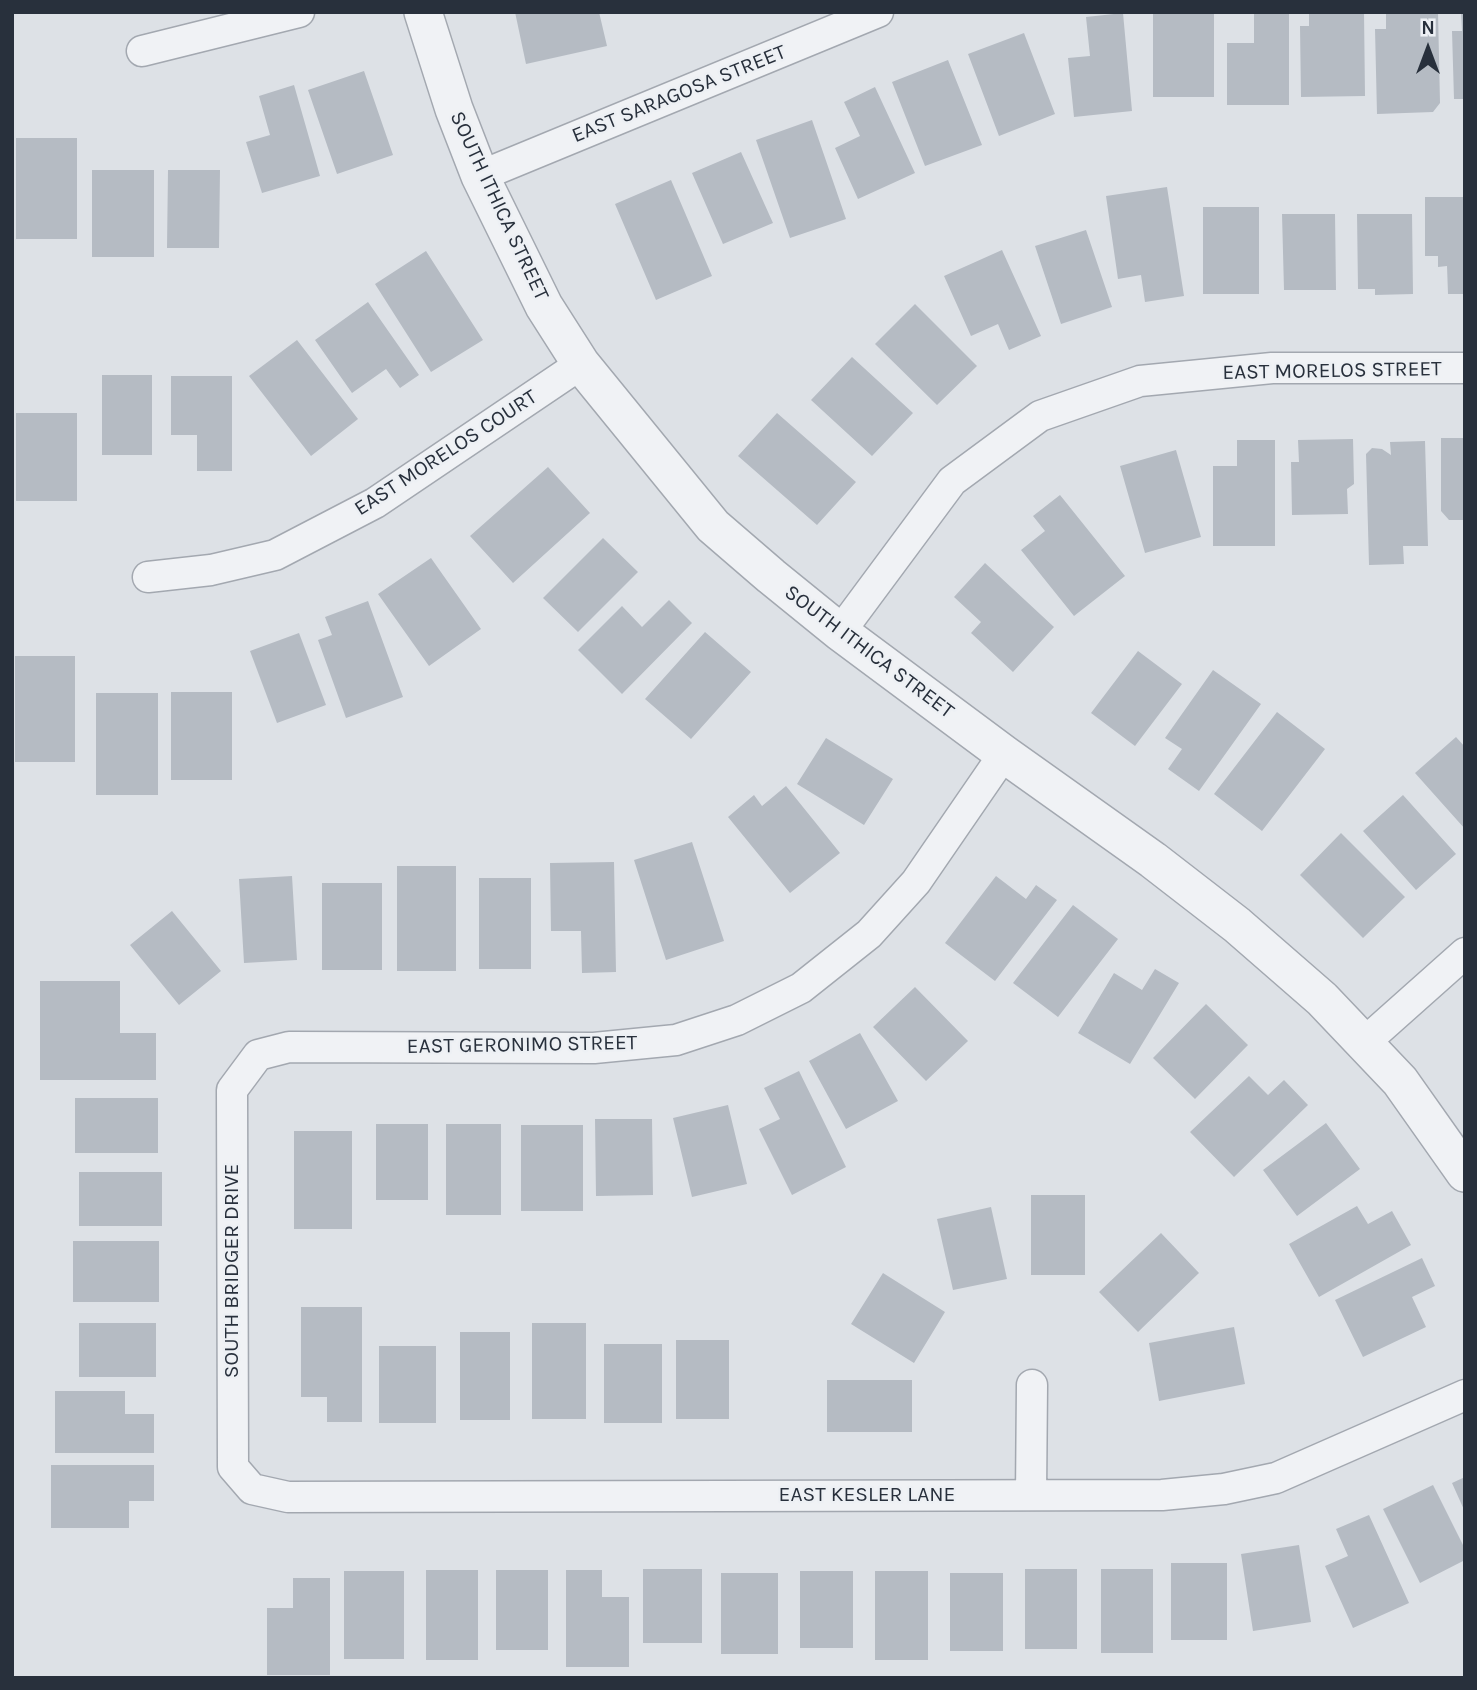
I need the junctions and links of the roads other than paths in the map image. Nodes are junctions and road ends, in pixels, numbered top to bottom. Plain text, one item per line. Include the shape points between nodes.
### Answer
1 (299, 12) edge
2 (423, 12) edge
3 (878, 12) edge
4 (142, 51) dead end
5 (480, 176) junction
6 (580, 364) junction
7 (1465, 368) edge
8 (148, 576) dead end
9 (840, 632) junction
10 (1004, 754) junction
11 (1465, 953) edge
12 (1364, 1042) junction
13 (258, 1055) joint
14 (1465, 1173) edge
15 (1032, 1385) dead end
16 (1465, 1395) edge
17 (252, 1489) joint
18 (1031, 1495) junction

1 - 4 street
2 - 5 street, SOUTH ITHICA STREET
3 - 5 street, EAST SARAGOSA STREET
5 - 6 street, SOUTH ITHICA STREET via 538,295
6 - 8 street, EAST MORELOS COURT via 375,503 275,555 211,570
6 - 9 street, SOUTH ITHICA STREET via 713,526
7 - 9 street, EAST MORELOS STREET via 1272,368 1140,381 1040,416 952,481
9 - 10 street, SOUTH ITHICA STREET
10 - 12 street, SOUTH ITHICA STREET via 1237,925
10 - 13 street, EAST GERONIMO STREET via 916,882 869,934 801,988 737,1020 676,1040 594,1048 289,1047
11 - 12 street
12 - 14 street, SOUTH ITHICA STREET via 1400,1081
13 - 17 street, SOUTH BRIDGER DRIVE via 232,1090 233,1467
15 - 18 street
16 - 18 street, EAST KESLER LANE via 1276,1478 1162,1495
17 - 18 street, EAST KESLER LANE via 288,1497

